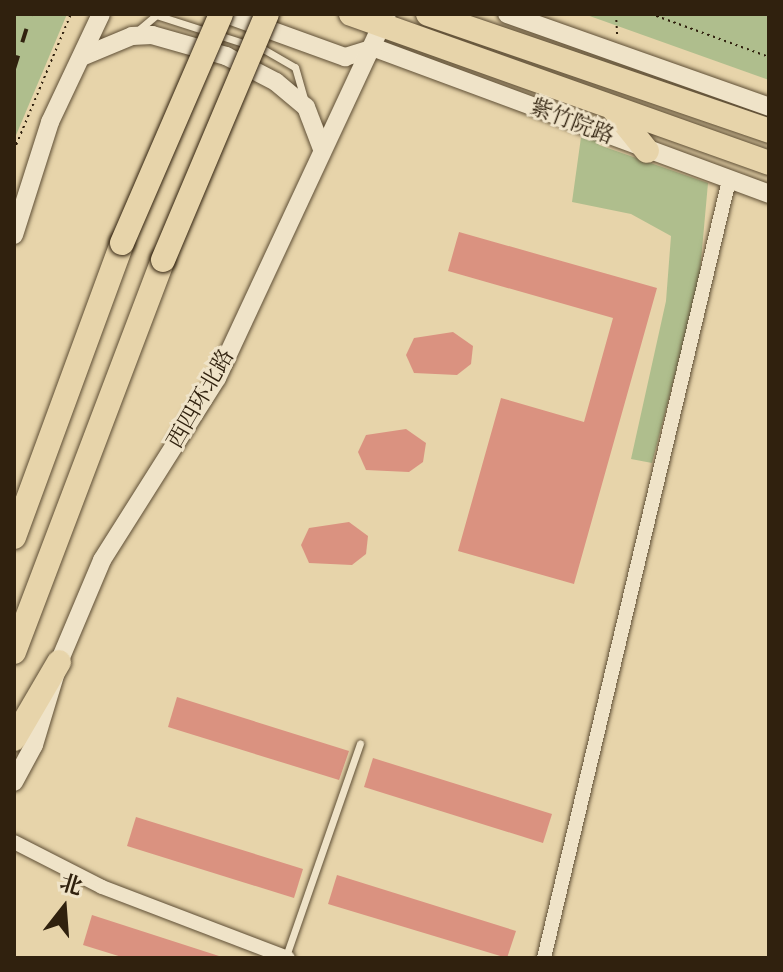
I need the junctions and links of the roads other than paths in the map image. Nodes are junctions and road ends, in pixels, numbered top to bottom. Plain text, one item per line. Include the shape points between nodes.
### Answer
1 (101, 14) edge
2 (223, 14) edge
3 (267, 14) edge
4 (351, 14) edge
5 (428, 14) edge
6 (507, 14) edge
7 (384, 19) edge
8 (375, 48) junction
9 (84, 56) junction
10 (769, 107) edge
11 (613, 109) junction
12 (769, 131) edge
13 (322, 149) junction
14 (647, 151) junction
15 (769, 163) edge
16 (729, 180) junction
17 (769, 194) edge
18 (14, 235) edge
19 (14, 537) edge
20 (14, 652) edge
21 (59, 662) junction
22 (14, 739) edge
23 (360, 743) dead end
24 (14, 782) edge
25 (14, 842) edge
26 (286, 958) edge
27 (544, 958) edge

1 - 9 street
2 - 8 street via 345,57
2 - 19 main road, bridge via 122,243
3 - 20 main road, bridge via 163,260
4 - 7 main road, 紫竹院路
5 - 12 main road
6 - 10 street
7 - 8 street, 西四环北路
7 - 11 main road, 紫竹院路
8 - 13 street, 西四环北路
8 - 14 street, 紫竹院路
9 - 13 street via 132,36 175,38 226,56 276,82 306,107
9 - 18 street via 50,122
11 - 14 main road
11 - 15 main road, 紫竹院路
13 - 21 street, 西四环北路 via 217,378 102,560
14 - 16 street, 紫竹院路
16 - 17 street, 紫竹院路
16 - 27 street
21 - 22 main road
21 - 24 street, 西四环北路 via 34,745
23 - 26 lane
25 - 26 street via 102,887

